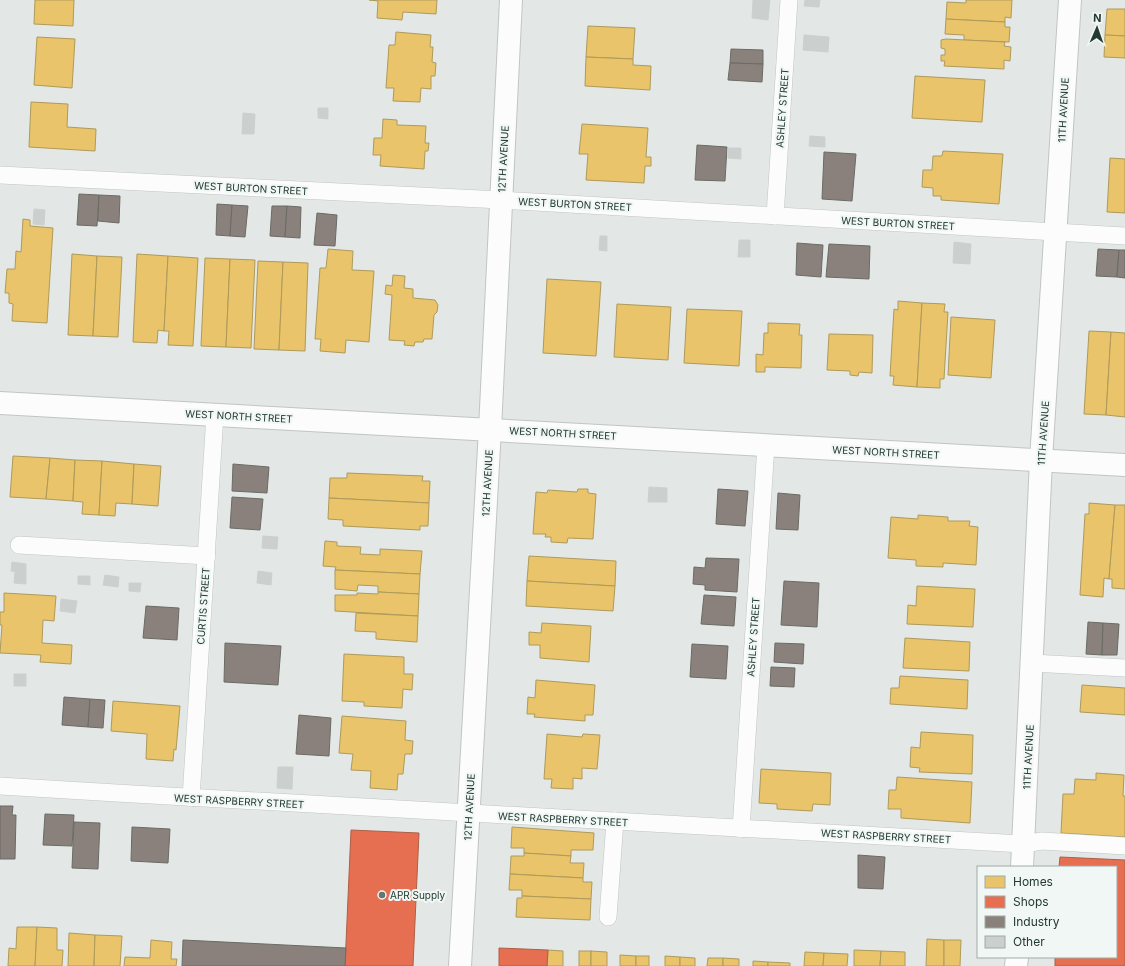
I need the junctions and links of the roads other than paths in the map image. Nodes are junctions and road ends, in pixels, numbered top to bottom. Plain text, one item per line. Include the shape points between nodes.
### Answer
1 (511, 0) edge
2 (789, 0) edge
3 (1070, 0) edge
4 (0, 175) edge
5 (501, 200) junction
6 (775, 216) junction
7 (1056, 232) junction
8 (1125, 236) edge
9 (0, 403) edge
10 (215, 414) junction
11 (490, 429) junction
12 (766, 445) junction
13 (1041, 460) junction
14 (1125, 465) edge
15 (19, 545) dead end
16 (206, 556) junction
17 (1032, 663) junction
18 (1125, 668) edge
19 (0, 786) edge
20 (191, 798) junction
21 (468, 815) junction
22 (615, 821) junction
23 (741, 829) junction
24 (1024, 844) junction
25 (1125, 846) edge
26 (1022, 866) edge
27 (608, 917) dead end
28 (460, 966) edge

1 - 5 street, 12TH AVENUE
2 - 6 lane, ASHLEY STREET
3 - 7 street, 11TH AVENUE
4 - 5 lane, WEST BURTON STREET
5 - 6 lane, WEST BURTON STREET
5 - 11 street, 12TH AVENUE
6 - 7 lane, WEST BURTON STREET
7 - 8 lane, WEST BURTON STREET
7 - 13 street, 11TH AVENUE
9 - 10 street, WEST NORTH STREET
10 - 11 street, WEST NORTH STREET
10 - 16 lane, CURTIS STREET
11 - 12 street, WEST NORTH STREET
11 - 21 street, 12TH AVENUE
12 - 13 street, WEST NORTH STREET
12 - 23 lane, ASHLEY STREET
13 - 14 street, WEST NORTH STREET
13 - 17 street, 11TH AVENUE
15 - 16 lane
16 - 20 lane, CURTIS STREET
17 - 18 lane
17 - 24 street, 11TH AVENUE
19 - 20 lane, WEST RASPBERRY STREET
20 - 21 lane, WEST RASPBERRY STREET
21 - 22 lane, WEST RASPBERRY STREET
21 - 28 street, 12TH AVENUE
22 - 23 lane, WEST RASPBERRY STREET
22 - 27 lane
23 - 24 lane, WEST RASPBERRY STREET
24 - 25 lane, WEST RASPBERRY STREET via 1042,840
24 - 26 street, 11TH AVENUE

